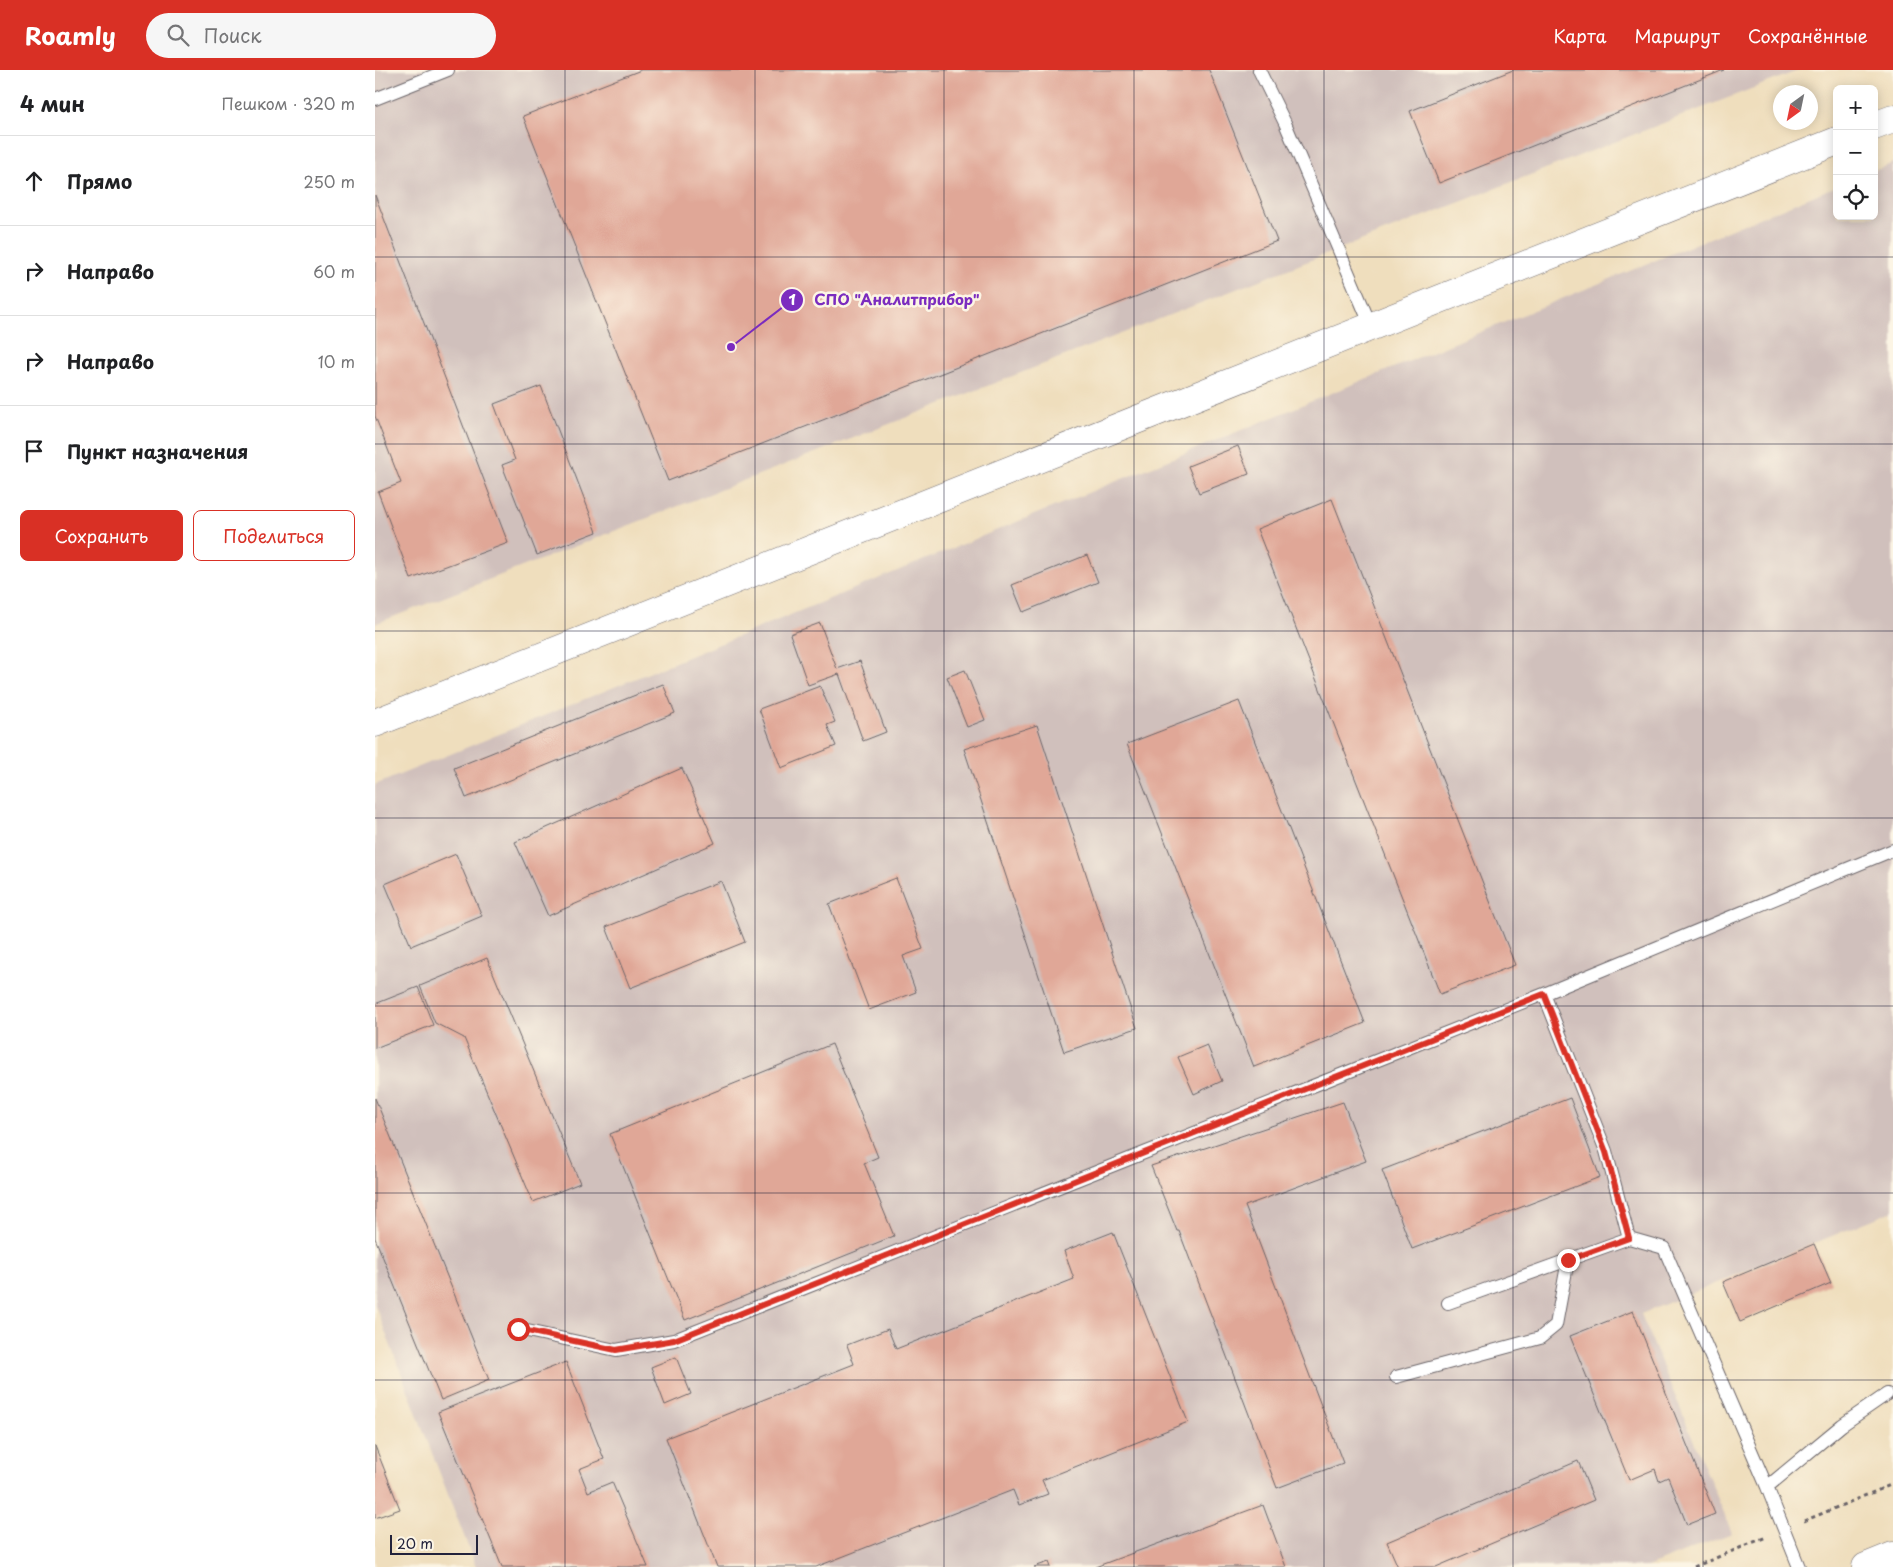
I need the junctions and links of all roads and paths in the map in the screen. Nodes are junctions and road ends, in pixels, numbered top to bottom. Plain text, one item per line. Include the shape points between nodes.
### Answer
1 (447, 70) edge
2 (1259, 70) edge
3 (375, 98) edge
4 (1893, 119) edge
5 (1878, 125) edge
6 (1833, 143) edge
7 (1371, 326) junction
8 (375, 723) edge
9 (1893, 850) edge
10 (1544, 994) junction
11 (1629, 1238) junction
12 (1568, 1260) junction
13 (1448, 1304) dead end
14 (518, 1329) dead end
15 (1395, 1378) dead end
16 (1887, 1394) dead end
17 (1767, 1487) junction
18 (1893, 1556) edge
19 (1799, 1567) edge
20 (1866, 1567) edge

1 - 3 lane
2 - 7 lane via 1285,123
4 - 5 street
6 - 7 street
7 - 8 street
9 - 10 lane
10 - 11 lane via 1606,1152
10 - 14 lane via 674,1340 616,1350
11 - 12 lane
11 - 17 lane via 1664,1248
12 - 13 lane
12 - 15 lane via 1556,1325 1540,1338
16 - 17 lane via 1842,1425
17 - 19 lane
18 - 20 street

